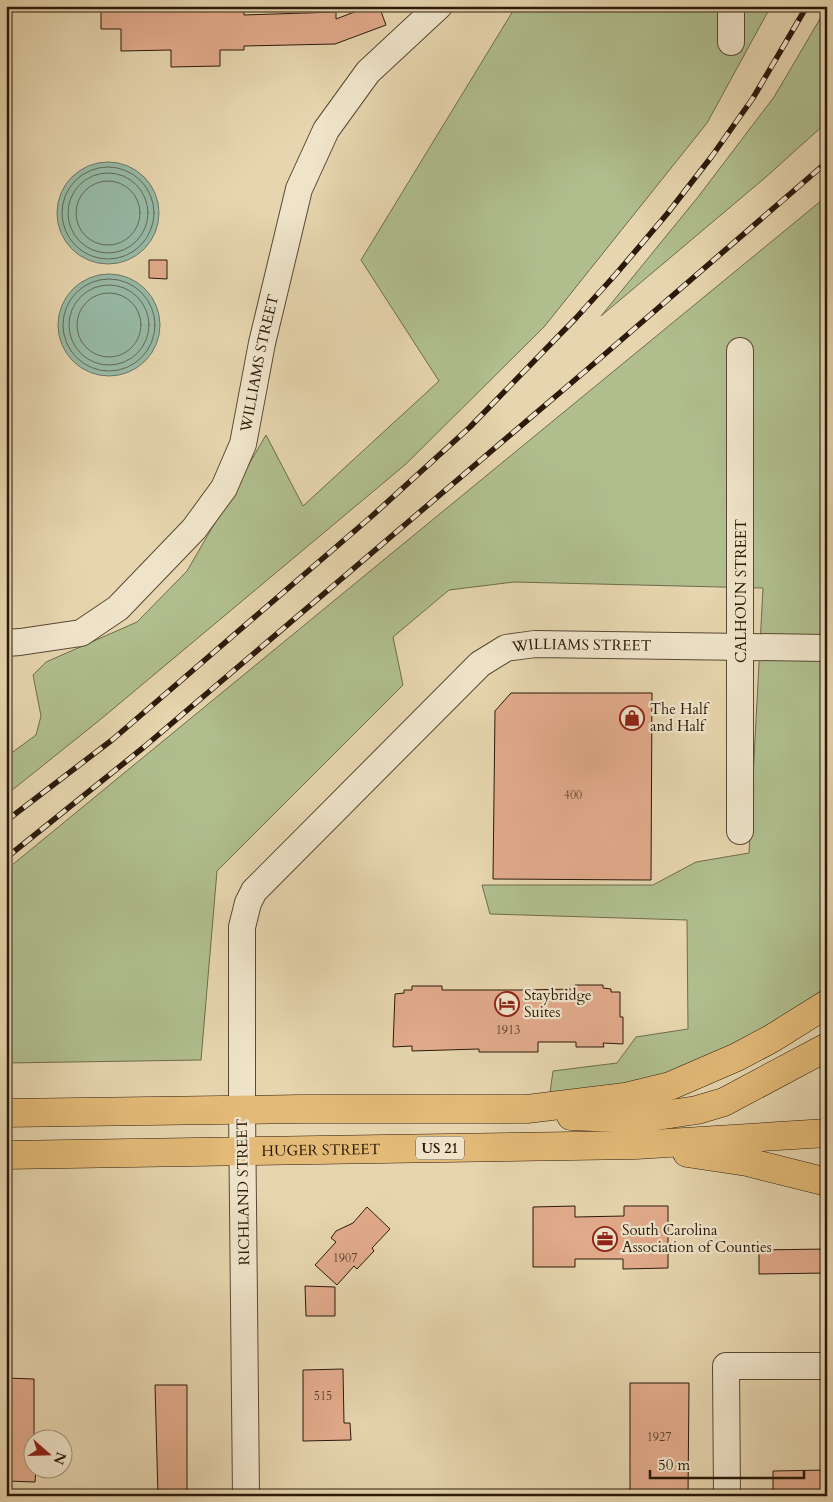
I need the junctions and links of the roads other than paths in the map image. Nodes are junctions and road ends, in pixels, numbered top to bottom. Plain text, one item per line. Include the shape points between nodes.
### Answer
1 (439, 6) edge
2 (731, 6) edge
3 (731, 42) dead end
4 (740, 351) dead end
5 (6, 643) edge
6 (741, 646) junction
7 (827, 648) edge
8 (740, 831) dead end
9 (254, 890) joint
10 (827, 1004) edge
11 (827, 1047) edge
12 (242, 1109) junction
13 (527, 1109) junction
14 (6, 1113) edge
15 (827, 1133) edge
16 (636, 1145) junction
17 (243, 1152) junction
18 (6, 1155) edge
19 (827, 1182) edge
20 (827, 1366) edge
21 (246, 1496) edge
22 (727, 1496) edge

1 - 5 street, WILLIAMS STREET via 368,72 326,130 299,189 262,343 243,444 224,488 194,529 118,608 81,633
2 - 3 street
4 - 6 street, CALHOUN STREET
6 - 7 street, WILLIAMS STREET
6 - 8 street, CALHOUN STREET
6 - 9 street, WILLIAMS STREET via 535,644 506,648 480,664
9 - 12 street, RICHLAND STREET via 242,927
10 - 13 highway via 762,1044 670,1086 625,1098
11 - 13 highway via 724,1102 668,1116 637,1119 569,1116
12 - 13 highway
12 - 14 highway
12 - 17 street, RICHLAND STREET
15 - 16 highway
16 - 17 highway, HUGER STREET / US 21
16 - 19 highway, US 21 via 747,1162
17 - 18 highway, HUGER STREET / US 21
17 - 21 street, RICHLAND STREET
20 - 22 street via 726,1366

